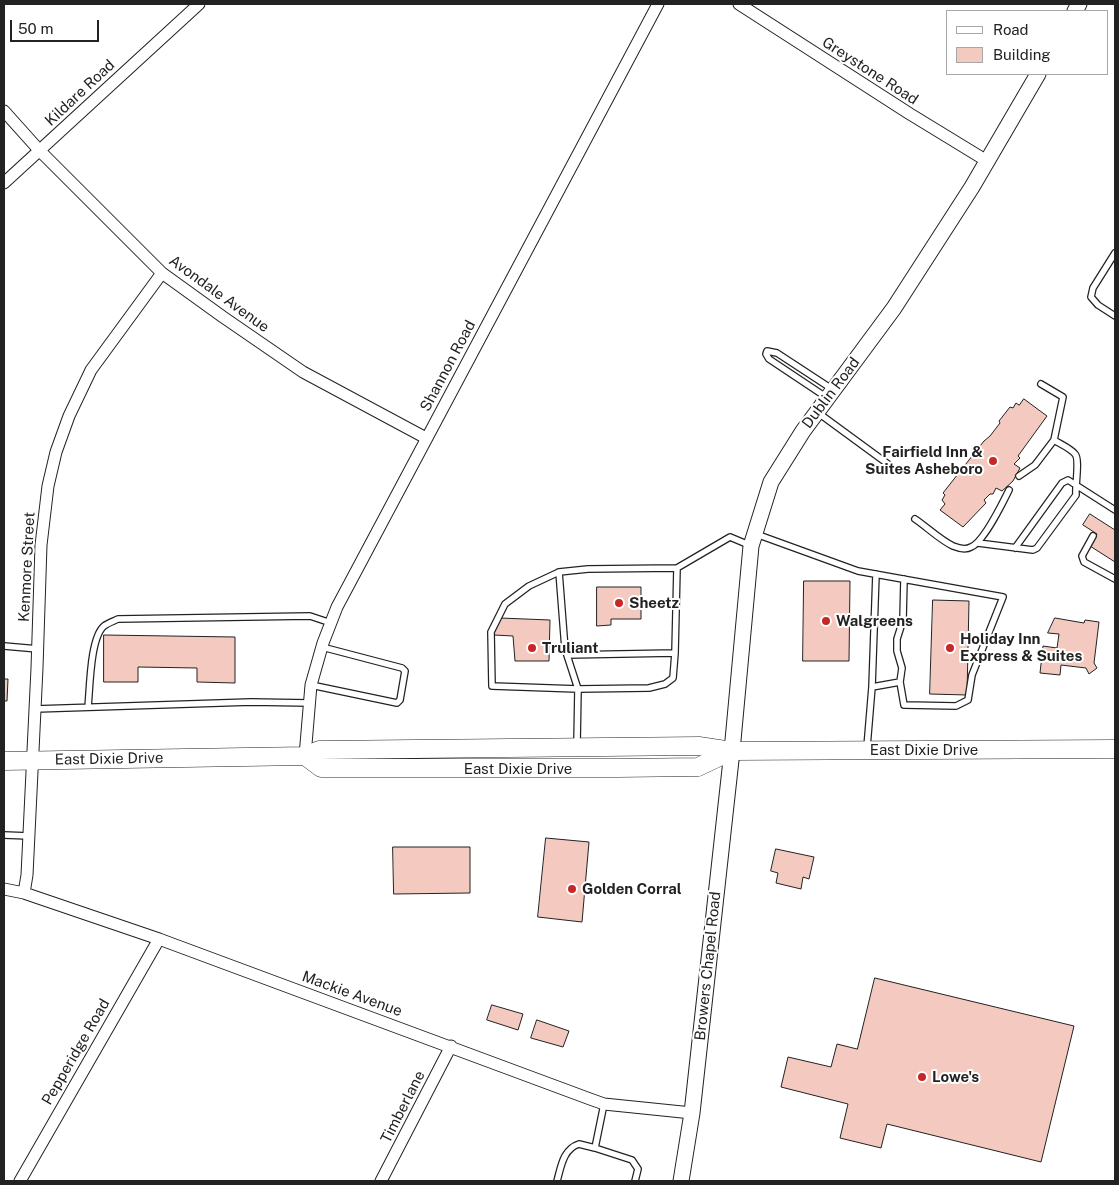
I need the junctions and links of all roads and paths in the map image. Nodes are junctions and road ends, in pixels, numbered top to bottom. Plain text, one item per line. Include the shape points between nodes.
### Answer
1 (199, 4) edge
2 (658, 4) edge
3 (739, 4) edge
4 (1037, 75) edge
5 (4, 111) edge
6 (39, 150) junction
7 (987, 161) junction
8 (4, 183) edge
9 (1115, 253) edge
10 (162, 273) junction
11 (1115, 316) edge
12 (1041, 384) dead end
13 (831, 394) junction
14 (817, 412) junction
15 (426, 438) junction
16 (1054, 440) junction
17 (888, 464) dead end
18 (1019, 476) dead end
19 (1075, 485) junction
20 (1008, 490) dead end
21 (1115, 510) edge
22 (915, 519) dead end
23 (1093, 536) dead end
24 (753, 540) junction
25 (978, 542) junction
26 (1015, 548) junction
27 (677, 568) junction
28 (559, 572) junction
29 (876, 574) junction
30 (904, 579) junction
31 (1115, 579) edge
32 (331, 623) junction
33 (4, 646) edge
34 (322, 646) junction
35 (38, 649) junction
36 (676, 653) junction
37 (567, 655) junction
38 (900, 682) junction
39 (311, 685) junction
40 (872, 687) junction
41 (578, 689) junction
42 (310, 703) junction
43 (88, 707) junction
44 (35, 709) junction
45 (577, 746) junction
46 (1115, 749) edge
47 (867, 750) junction
48 (732, 751) junction
49 (305, 756) junction
50 (32, 760) junction
51 (4, 761) edge
52 (4, 835) edge
53 (29, 836) junction
54 (4, 889) edge
55 (24, 893) junction
56 (159, 939) junction
57 (451, 1046) junction
58 (604, 1104) junction
59 (692, 1112) junction
60 (595, 1148) junction
61 (20, 1181) edge
62 (381, 1181) edge
63 (557, 1181) edge
64 (635, 1181) edge
65 (681, 1181) edge

1 - 6 street, Kildare Road
2 - 15 street, Shannon Road
3 - 7 street, Greystone Road
4 - 7 street, Dublin Road
5 - 6 street, Avondale Avenue
6 - 8 street, Kildare Road
6 - 10 street, Avondale Avenue
7 - 13 street, Dublin Road via 894,308
9 - 11 lane via 1093,288 1091,297
10 - 15 street, Avondale Avenue via 303,372
10 - 35 street, Kenmore Street via 91,370 56,452 43,523
12 - 16 lane via 1063,397
13 - 13 lane via 769,359 767,351 777,353
13 - 14 street, Dublin Road
14 - 17 lane
14 - 24 street, Dublin Road via 770,482
15 - 32 street, Shannon Road
16 - 18 lane via 1035,466
16 - 19 lane via 1075,454 1078,460
19 - 21 lane
19 - 26 lane via 1068,480 1062,483
19 - 26 lane via 1076,495 1037,548
20 - 25 lane via 1001,508
22 - 25 lane via 951,545 963,549
23 - 31 lane via 1082,556 1084,562
24 - 27 lane via 730,536
24 - 29 lane
24 - 48 street, Dublin Road
25 - 26 lane
27 - 28 lane
27 - 36 lane
28 - 37 lane
28 - 41 lane via 529,586 505,604 491,632 492,686
29 - 30 lane
29 - 40 lane
30 - 38 lane via 904,620 897,639 902,668
30 - 38 lane via 1003,597 972,675 968,700 956,706 904,705
32 - 34 street, Shannon Road
32 - 43 lane via 310,616 118,619 104,626 98,634 92,658
33 - 35 lane
34 - 39 street, Shannon Road
34 - 39 lane via 402,668 405,671 400,700 397,703
35 - 44 street, Kenmore Street
36 - 37 lane
36 - 41 lane via 673,678 665,684 649,688
37 - 41 lane
38 - 40 lane
39 - 42 street, Shannon Road
40 - 47 lane
41 - 45 lane
42 - 43 lane
42 - 49 street, Shannon Road
43 - 44 lane
44 - 50 street, Kenmore Street
45 - 48 main road, East Dixie Drive via 699,746
45 - 49 main road, East Dixie Drive via 319,750
46 - 47 main road, East Dixie Drive
47 - 48 main road, East Dixie Drive
48 - 49 main road, East Dixie Drive via 698,767 321,768
48 - 59 street, Browers Chapel Road
49 - 50 main road, East Dixie Drive
50 - 51 main road, East Dixie Drive
50 - 53 street, Kenmore Street
52 - 53 lane
53 - 55 street, Kenmore Street
54 - 55 street, Mackie Avenue
55 - 56 street, Mackie Avenue
56 - 57 street, Mackie Avenue
56 - 61 street, Pepperidge Road
57 - 58 street, Mackie Avenue
57 - 62 street, Timberlane
58 - 59 street, Mackie Avenue
58 - 60 lane
59 - 65 street, Browers Chapel Road
60 - 63 lane via 579,1144 569,1150
60 - 64 lane via 632,1160 638,1169

